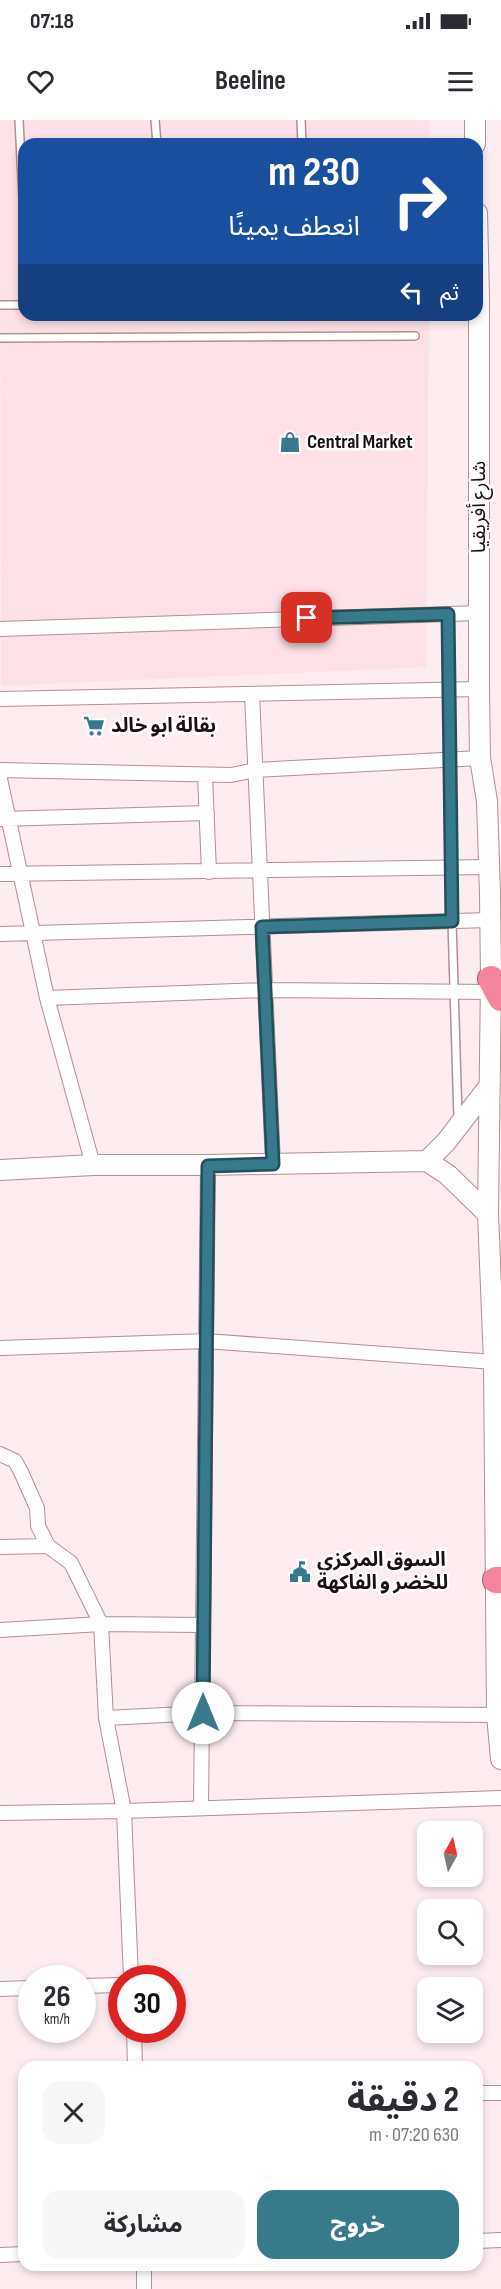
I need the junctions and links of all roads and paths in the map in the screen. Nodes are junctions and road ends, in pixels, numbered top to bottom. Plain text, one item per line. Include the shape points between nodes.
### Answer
1 (20, 120) edge
2 (155, 120) edge
3 (301, 120) edge
4 (475, 120) edge
5 (21, 138) edge
6 (156, 138) edge
7 (302, 138) edge
8 (475, 138) edge
9 (18, 305) edge
10 (0, 306) edge
11 (478, 321) edge
12 (415, 336) dead end
13 (0, 338) edge
14 (479, 612) junction
15 (448, 614) junction
16 (0, 629) edge
17 (450, 689) junction
18 (479, 689) junction
19 (252, 694) junction
20 (0, 699) edge
21 (480, 758) junction
22 (450, 760) junction
23 (0, 770) edge
24 (255, 770) junction
25 (205, 775) junction
26 (0, 779) edge
27 (207, 813) junction
28 (4, 819) edge
29 (451, 867) junction
30 (489, 867) junction
31 (260, 871) junction
32 (209, 872) junction
33 (0, 874) edge
34 (20, 874) junction
35 (490, 920) junction
36 (452, 921) junction
37 (262, 927) junction
38 (32, 933) junction
39 (0, 934) edge
40 (266, 990) junction
41 (494, 990) edge
42 (455, 992) junction
43 (47, 998) junction
44 (490, 1085) junction
45 (458, 1126) junction
46 (427, 1161) junction
47 (273, 1164) junction
48 (93, 1165) junction
49 (208, 1166) junction
50 (0, 1170) edge
51 (489, 1214) junction
52 (206, 1341) junction
53 (0, 1348) edge
54 (494, 1362) junction
55 (0, 1454) edge
56 (48, 1546) junction
57 (0, 1547) edge
58 (499, 1580) edge
59 (101, 1624) junction
60 (203, 1625) junction
61 (0, 1630) edge
62 (203, 1713) junction
63 (497, 1715) junction
64 (106, 1718) junction
65 (501, 1759) edge
66 (501, 1798) edge
67 (201, 1807) junction
68 (124, 1811) junction
69 (0, 1813) edge
70 (131, 1965) edge
71 (18, 1988) edge
72 (0, 1989) edge
73 (134, 2043) edge
74 (135, 2061) edge
75 (483, 2093) edge
76 (501, 2093) edge
77 (501, 2240) edge
78 (483, 2241) edge
79 (18, 2254) edge
80 (0, 2255) edge
81 (144, 2271) edge
82 (144, 2289) edge

1 - 5 lane
2 - 6 lane
3 - 7 lane
4 - 8 street
9 - 10 lane
11 - 14 street, شارع أفريقيا
12 - 13 lane
14 - 15 street
14 - 18 street, شارع أفريقيا
15 - 16 street
15 - 17 lane
17 - 18 street
17 - 19 street
17 - 22 lane
18 - 21 street, شارع أفريقيا
19 - 20 street
19 - 24 street
21 - 22 street
21 - 30 street, شارع أفريقيا via 487,801
22 - 24 street
22 - 29 lane
23 - 25 street
24 - 25 street
24 - 31 street
25 - 27 street
26 - 28 street
27 - 28 street
27 - 32 street
28 - 34 street
29 - 30 street
29 - 31 street
29 - 36 lane
30 - 35 street, شارع أفريقيا
31 - 32 street
31 - 37 street
32 - 34 street
33 - 34 street
34 - 38 street
35 - 36 street
35 - 41 street, شارع أفريقيا
36 - 37 street
36 - 42 lane
37 - 38 street
37 - 40 street
38 - 39 street
38 - 43 street
40 - 42 street
40 - 43 street
40 - 47 street
41 - 42 street
41 - 44 street, شارع أفريقيا
42 - 45 lane
43 - 48 street
44 - 45 street
44 - 51 street, شارع أفريقيا
45 - 46 street
46 - 47 street
46 - 51 street via 448,1175
47 - 49 street
48 - 49 street
48 - 50 street
49 - 52 street
51 - 54 street, شارع أفريقيا
52 - 53 street
52 - 54 street
52 - 60 street
54 - 58 street, شارع أفريقيا
55 - 56 street via 15,1461 30,1487 38,1508 38,1526
56 - 57 street
56 - 59 street via 71,1563
58 - 63 street, شارع أفريقيا
59 - 60 street
59 - 61 street
59 - 64 street
60 - 62 street
62 - 63 street
62 - 64 street
62 - 67 street
63 - 65 street, شارع أفريقيا
64 - 68 street
66 - 67 street
67 - 68 street
68 - 69 street
68 - 70 street
71 - 72 street
73 - 74 street
75 - 76 street
77 - 78 street
79 - 80 street
81 - 82 street

